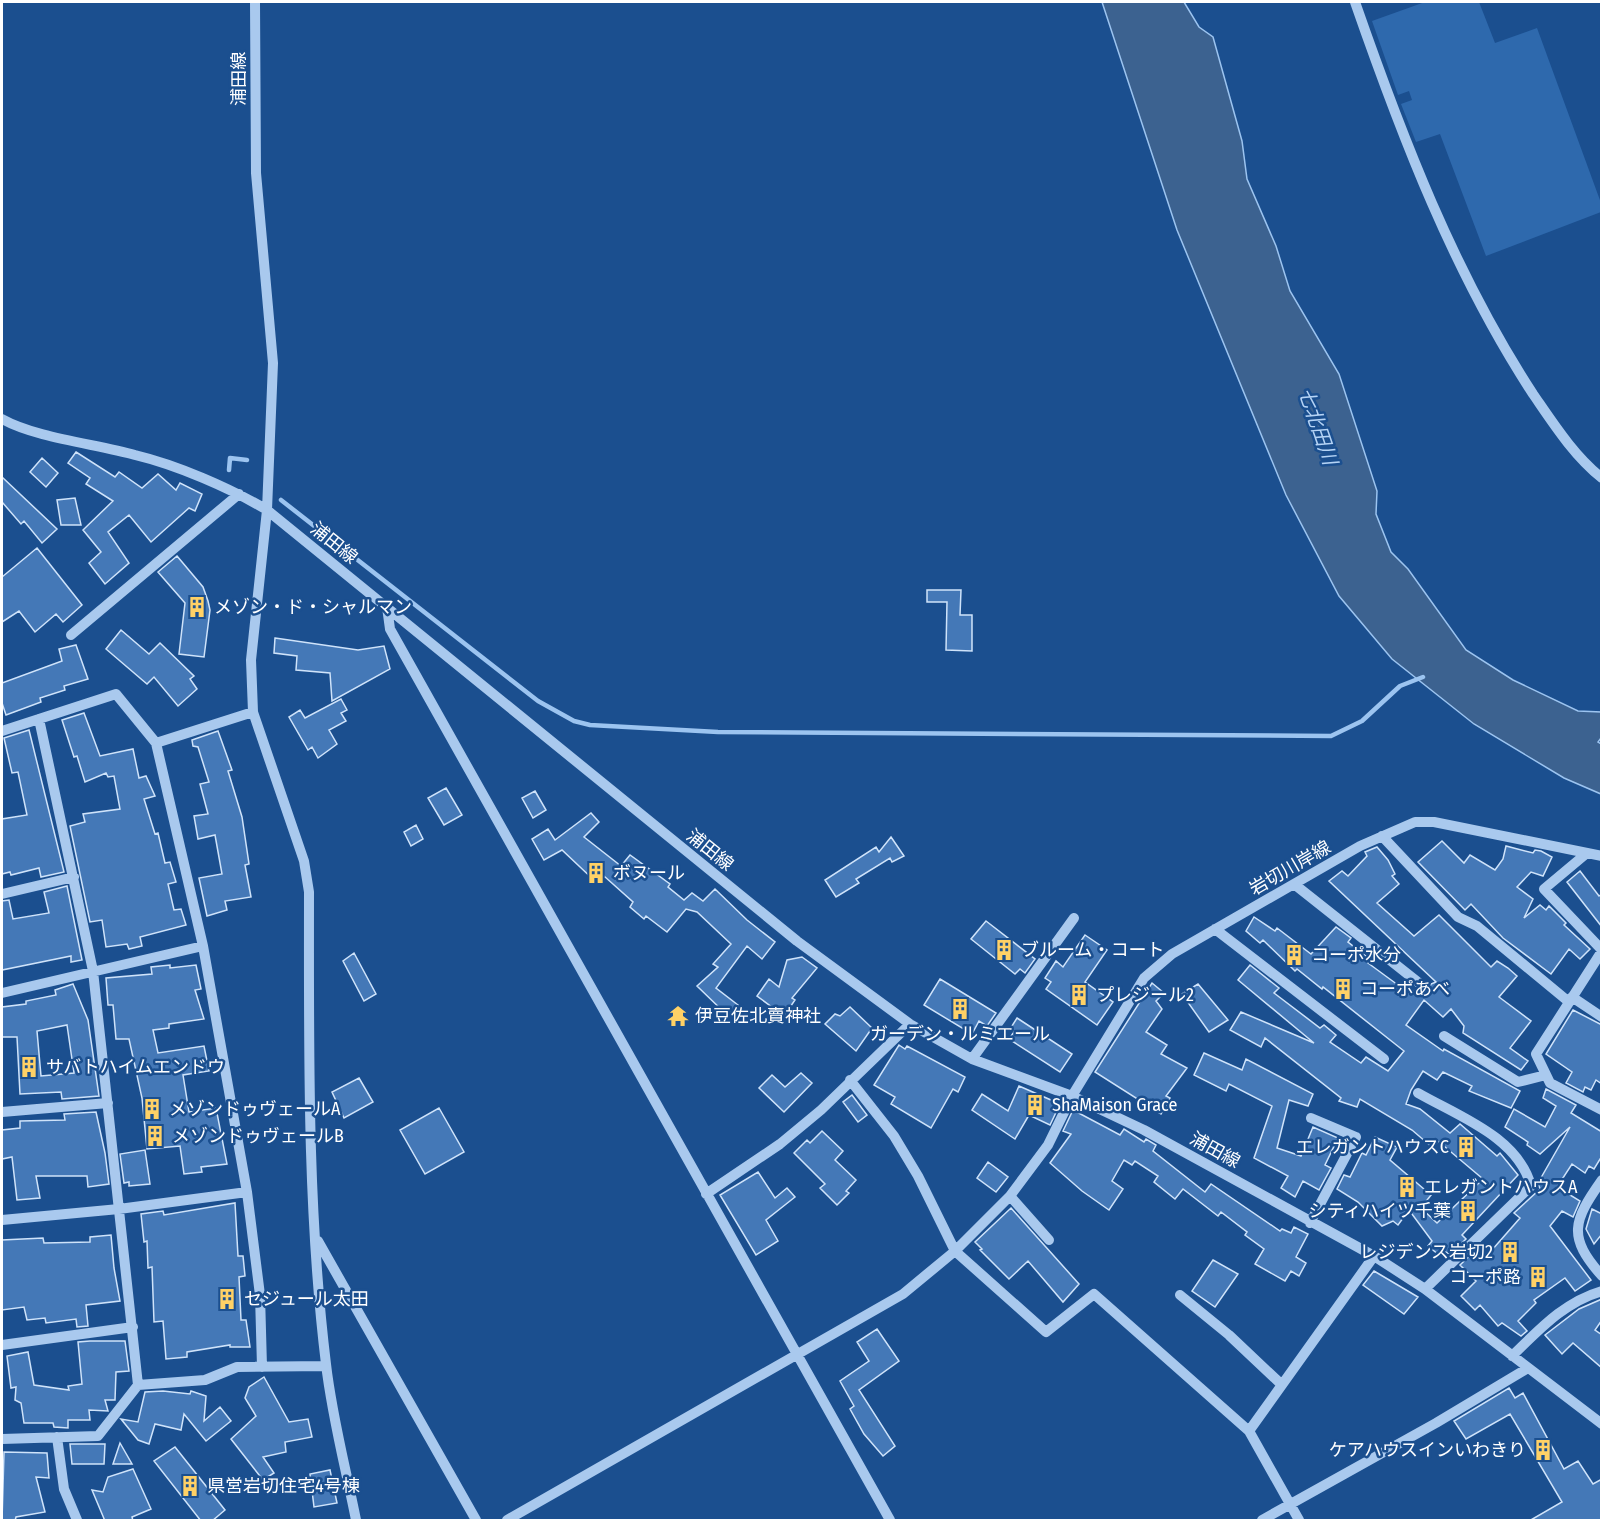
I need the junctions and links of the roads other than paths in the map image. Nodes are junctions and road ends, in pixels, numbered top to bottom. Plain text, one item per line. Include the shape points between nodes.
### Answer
1 (255, 2) edge
2 (1355, 2) edge
3 (2, 419) edge
4 (1602, 478) edge
5 (238, 494) junction
6 (267, 510) junction
7 (387, 607) junction
8 (71, 635) dead end
9 (253, 712) junction
10 (39, 719) junction
11 (2, 731) edge
12 (156, 743) junction
13 (1382, 836) junction
14 (1587, 853) junction
15 (1602, 856) edge
16 (74, 877) junction
17 (1294, 884) junction
18 (2, 894) edge
19 (1074, 918) dead end
20 (1215, 929) junction
21 (203, 946) junction
22 (1602, 950) edge
23 (93, 971) junction
24 (1424, 987) dead end
25 (2, 993) edge
26 (1570, 1000) junction
27 (1602, 1017) edge
28 (910, 1024) junction
29 (1443, 1036) dead end
30 (972, 1059) junction
31 (1384, 1059) dead end
32 (1546, 1075) junction
33 (850, 1080) junction
34 (1418, 1093) dead end
35 (1072, 1096) junction
36 (108, 1103) junction
37 (1602, 1110) edge
38 (2, 1112) edge
39 (1311, 1118) dead end
40 (1602, 1180) edge
41 (247, 1192) junction
42 (706, 1194) junction
43 (1010, 1196) junction
44 (120, 1209) junction
45 (2, 1221) edge
46 (1310, 1223) junction
47 (316, 1238) junction
48 (1049, 1240) dead end
49 (956, 1251) junction
50 (1374, 1256) junction
51 (1602, 1276) edge
52 (1425, 1288) junction
53 (1602, 1291) edge
54 (1180, 1295) dead end
55 (133, 1327) junction
56 (2, 1345) edge
57 (797, 1356) junction
58 (1512, 1356) junction
59 (326, 1366) junction
60 (262, 1367) junction
61 (1528, 1368) junction
62 (1281, 1384) junction
63 (138, 1385) junction
64 (1602, 1424) edge
65 (1249, 1431) junction
66 (57, 1437) junction
67 (2, 1439) edge
68 (1290, 1505) junction
69 (77, 1521) edge
70 (356, 1521) edge
71 (476, 1521) edge
72 (507, 1521) edge
73 (890, 1521) edge
74 (1262, 1521) edge
75 (1299, 1521) edge

1 - 6 street, 浦田線 via 256,173 273,363
2 - 4 street via 1440,222 1512,362 1586,465
3 - 5 street via 58,437 138,455
5 - 6 street
5 - 8 street
6 - 7 street, 浦田線
6 - 9 street via 251,660
7 - 28 street, 浦田線 via 797,941
7 - 42 street via 390,629
9 - 12 street
9 - 47 street via 304,861 309,892 309,1086
10 - 11 street
10 - 12 street via 116,694
10 - 16 street
12 - 21 street
13 - 14 street, 岩切川岸線 via 1415,822 1434,822
13 - 17 street, 岩切川岸線
13 - 26 street via 1458,917 1478,926
14 - 15 street, 岩切川岸線
14 - 22 street via 1544,889
16 - 18 street
16 - 23 street
17 - 20 street, 岩切川岸線
17 - 24 street
19 - 30 street
20 - 31 street
20 - 35 street, 岩切川岸線 via 1172,954 1144,978
21 - 23 street
21 - 41 street
22 - 26 street
23 - 25 street
23 - 36 street
26 - 27 street
26 - 32 street via 1536,1054
28 - 30 street, 浦田線
28 - 33 street
29 - 32 street via 1518,1082
30 - 35 street, 浦田線
32 - 37 street via 1550,1083
33 - 42 street via 780,1144
33 - 49 street via 894,1136
34 - 52 street via 1503,1142 1528,1172 1531,1186
35 - 43 street, 岩切川岸線 via 1048,1145
35 - 46 street, 浦田線 via 1191,1155
36 - 38 street
36 - 44 street
39 - 46 street via 1356,1137
40 - 51 street via 1577,1224 1576,1236 1581,1251
41 - 44 street
41 - 60 street via 260,1296
42 - 57 street
43 - 48 street
43 - 49 street, 岩切川岸線
44 - 45 street
44 - 55 street
46 - 50 street, 浦田線
47 - 59 street
47 - 71 street
49 - 57 street, 岩切川岸線 via 903,1294
49 - 65 street via 1046,1332 1094,1294
50 - 52 street, 浦田線
50 - 62 street
52 - 58 street, 浦田線
53 - 58 street via 1586,1295 1551,1317
54 - 62 street
55 - 56 street
55 - 63 street
57 - 72 street, 岩切川岸線
57 - 73 street
58 - 61 street, 浦田線
59 - 60 street
59 - 70 street
60 - 63 street via 237,1367 205,1380
61 - 64 street, 浦田線
61 - 68 street
62 - 65 street
63 - 66 street via 98,1436
65 - 68 street
66 - 67 street
66 - 69 street via 64,1489
68 - 74 street
68 - 75 street

